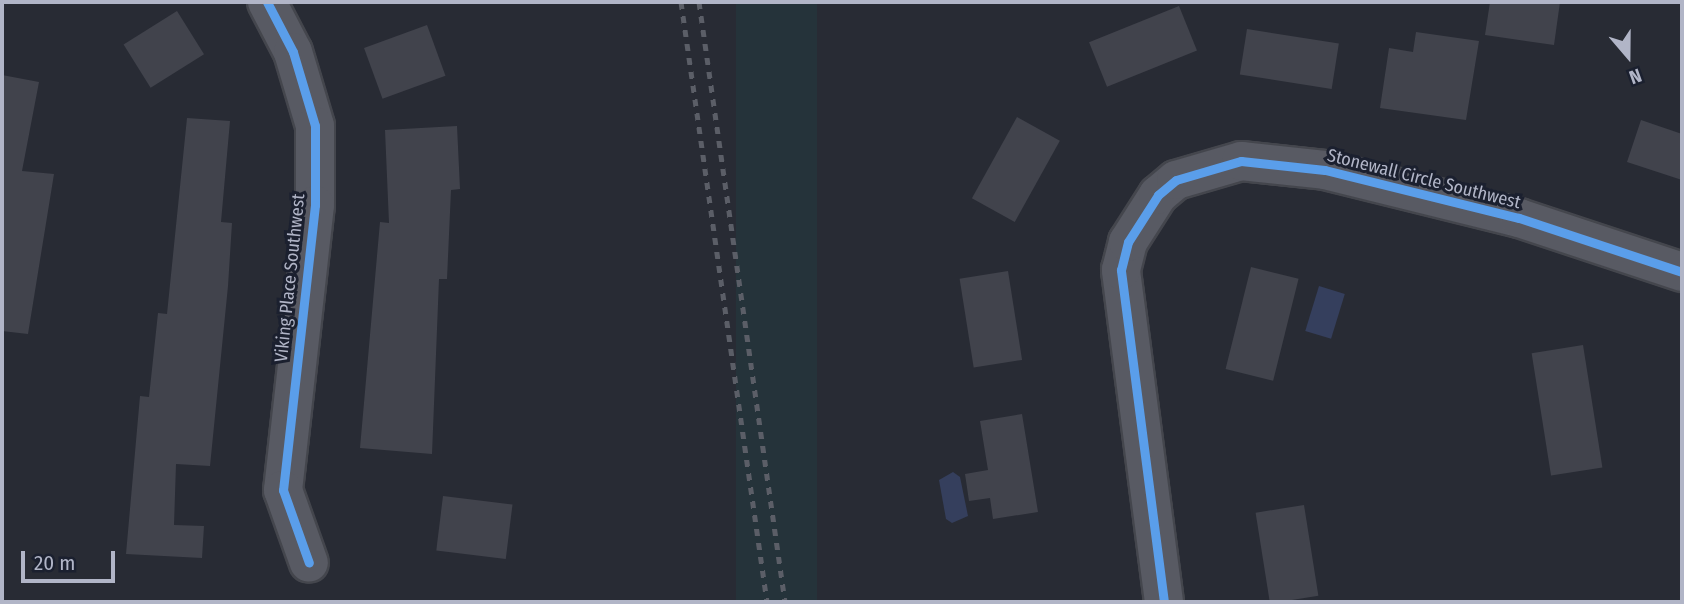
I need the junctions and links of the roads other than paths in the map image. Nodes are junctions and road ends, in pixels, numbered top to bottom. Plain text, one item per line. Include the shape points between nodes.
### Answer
1 (267, 2) edge
2 (1682, 273) edge
3 (309, 563) dead end
4 (1164, 602) edge

1 - 3 street, Viking Place Southwest via 293,52 315,126 315,205 283,490
2 - 4 street, Stonewall Circle Southwest via 1519,218 1325,170 1241,161 1176,180 1158,195 1128,242 1121,270

